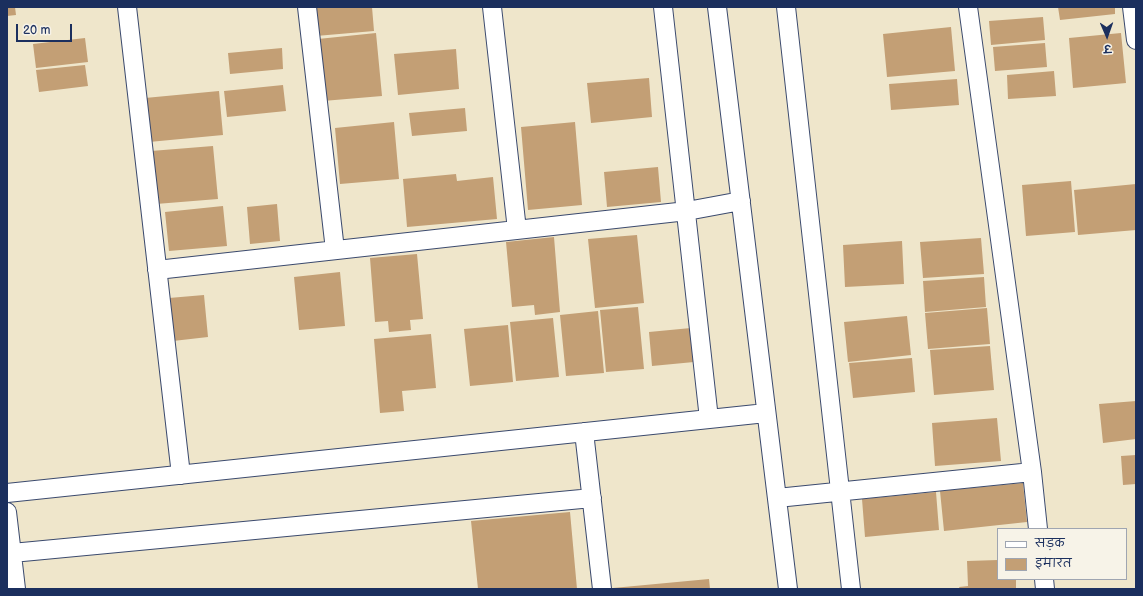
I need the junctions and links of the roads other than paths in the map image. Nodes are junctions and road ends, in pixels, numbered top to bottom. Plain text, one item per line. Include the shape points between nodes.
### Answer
1 (127, 7) edge
2 (307, 7) edge
3 (492, 7) edge
4 (663, 7) edge
5 (717, 7) edge
6 (786, 7) edge
7 (968, 7) edge
8 (1132, 7) edge
9 (1136, 40) edge
10 (741, 201) junction
11 (687, 211) junction
12 (517, 230) junction
13 (335, 250) junction
14 (157, 270) junction
15 (766, 412) junction
16 (709, 419) junction
17 (584, 432) junction
18 (1032, 472) junction
19 (181, 475) junction
20 (840, 492) junction
21 (7, 494) edge
22 (592, 498) junction
23 (777, 498) junction
24 (7, 512) edge
25 (1038, 528) edge
26 (12, 553) junction
27 (16, 589) edge
28 (602, 589) edge
29 (788, 589) edge
30 (851, 589) edge

1 - 14 street
2 - 13 street
3 - 12 street
4 - 11 street
5 - 10 street
6 - 20 street
7 - 18 street
8 - 9 street
10 - 11 street
10 - 15 street
11 - 12 street
11 - 16 street
12 - 13 street
13 - 14 street
14 - 19 street
15 - 16 street
15 - 23 street
16 - 17 street
17 - 19 street
17 - 22 street
18 - 20 street
18 - 25 street
19 - 21 street
20 - 23 street
20 - 30 street
22 - 26 street
22 - 28 street
23 - 29 street
24 - 26 street
26 - 27 street

